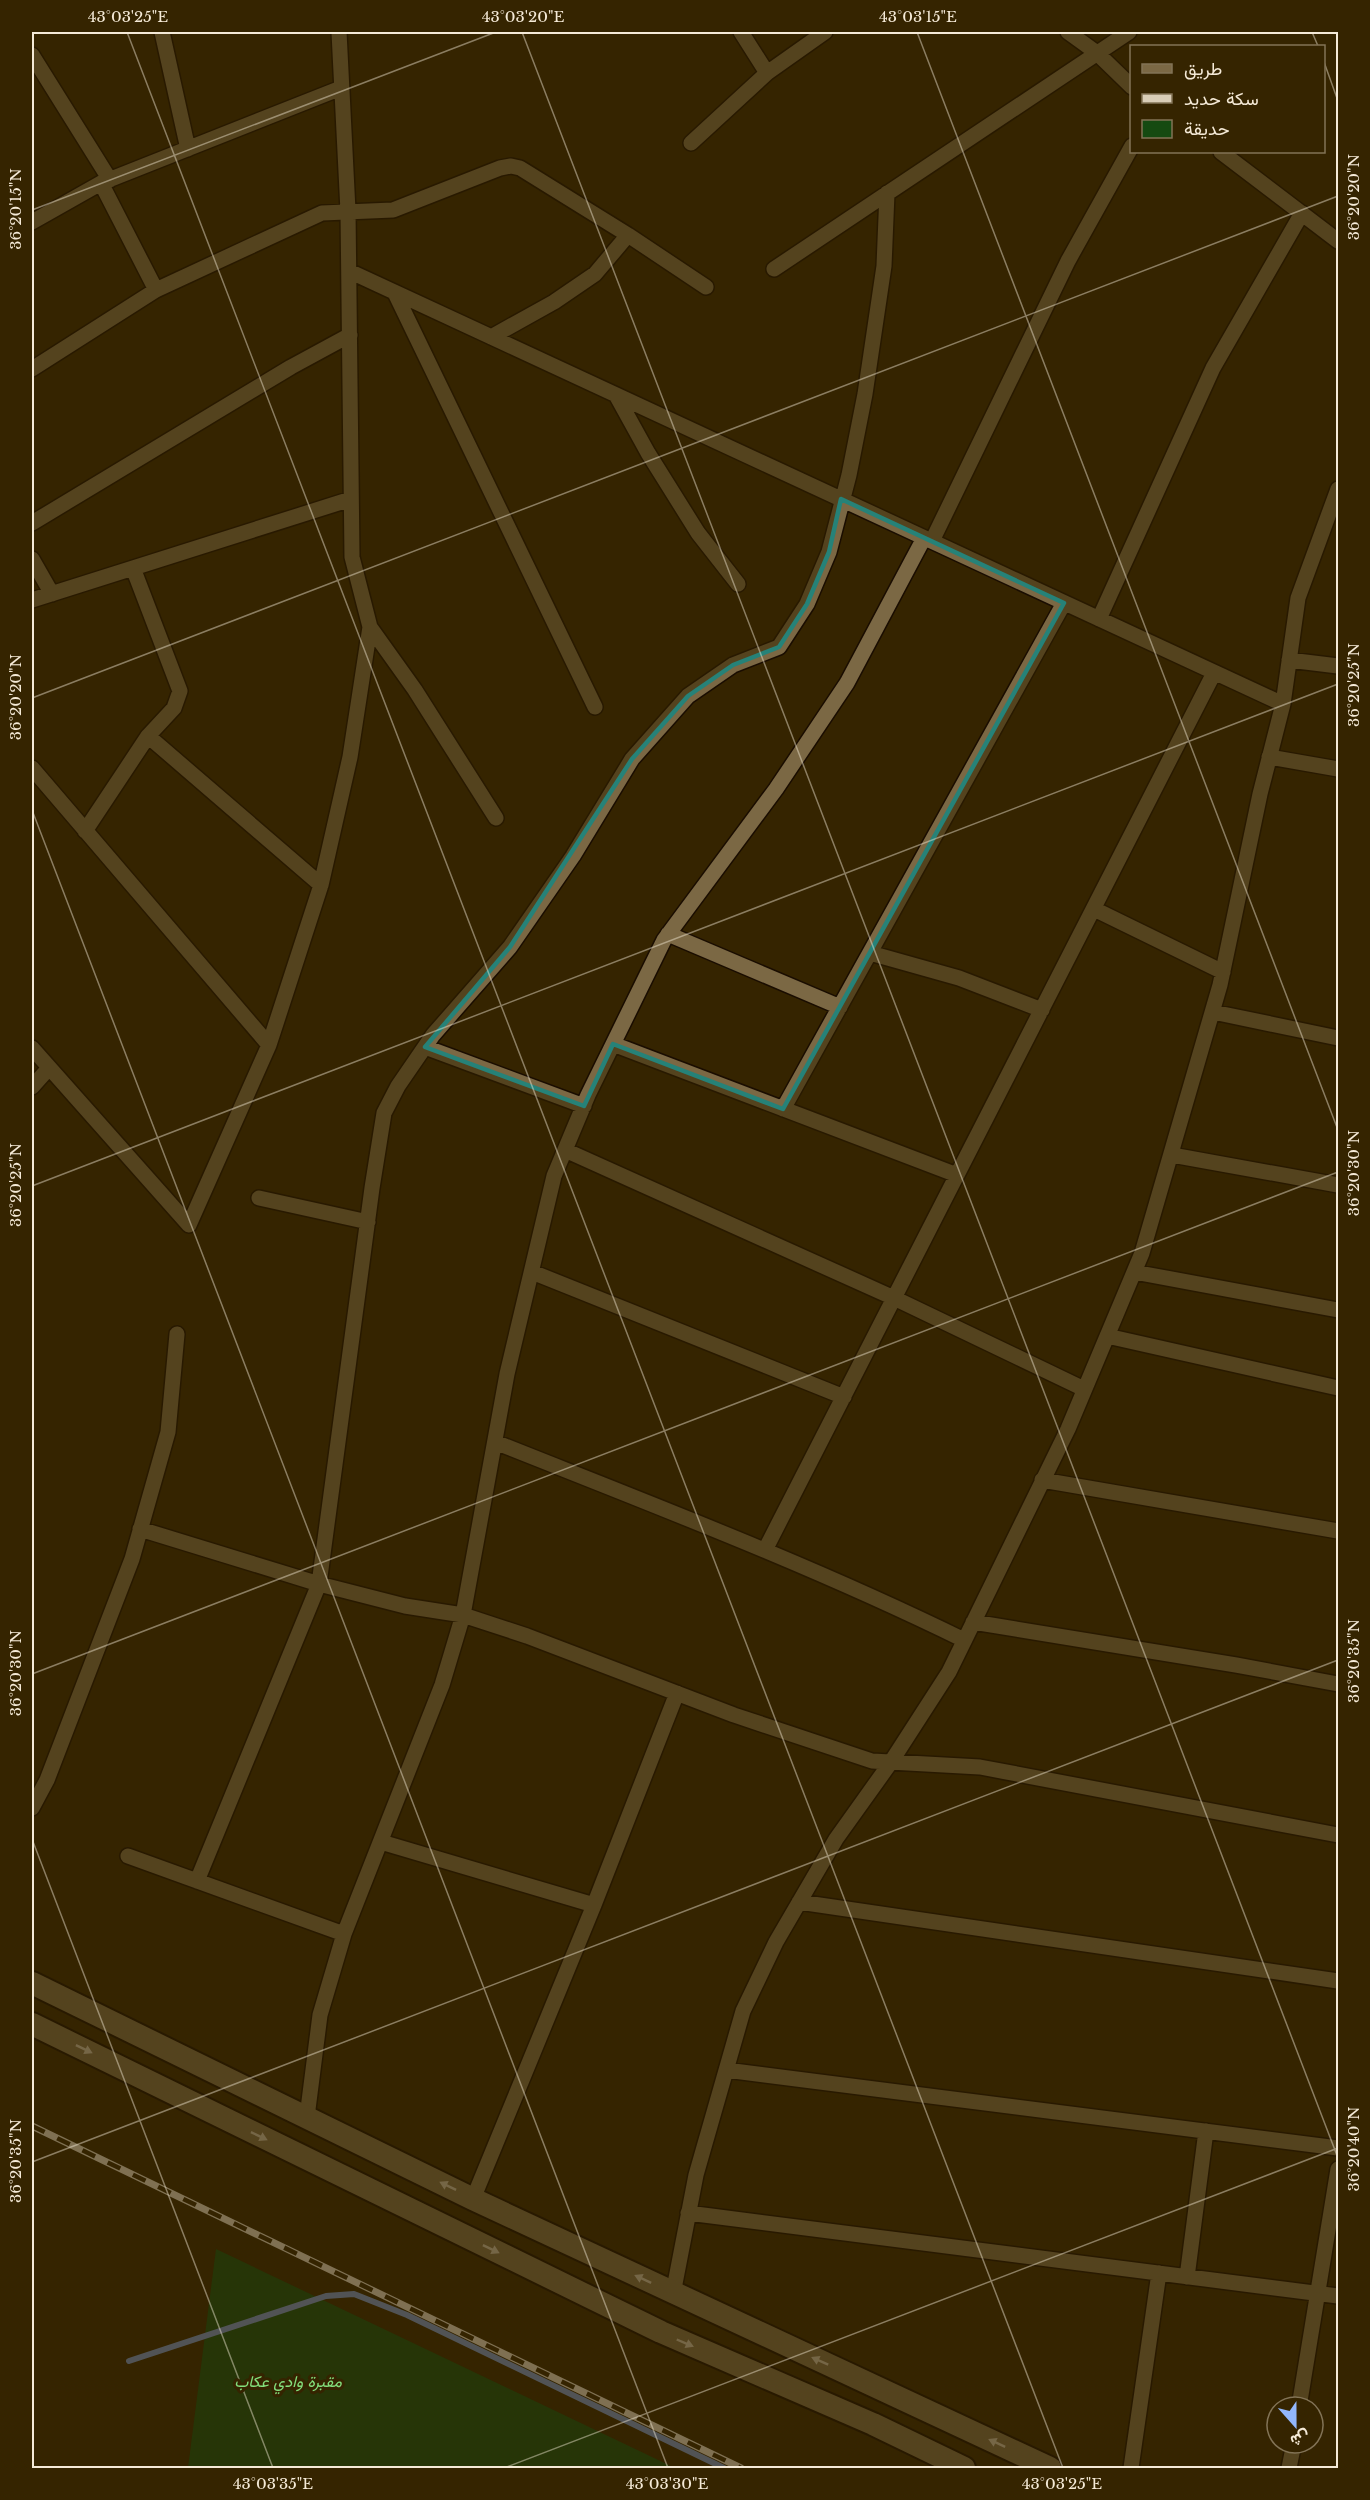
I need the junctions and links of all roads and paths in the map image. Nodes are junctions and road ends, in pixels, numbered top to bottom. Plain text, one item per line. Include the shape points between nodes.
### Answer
1 (162, 32) edge
2 (339, 32) edge
3 (741, 32) edge
4 (825, 32) edge
5 (1068, 32) edge
6 (1129, 32) edge
7 (1096, 53) junction
8 (33, 62) edge
9 (767, 73) junction
10 (1130, 86) edge
11 (341, 88) junction
12 (691, 143) dead end
13 (1130, 148) edge
14 (188, 149) junction
15 (1222, 153) edge
16 (105, 182) junction
17 (887, 193) junction
18 (348, 211) junction
19 (1302, 213) junction
20 (32, 222) edge
21 (628, 235) junction
22 (1338, 241) edge
23 (774, 269) dead end
24 (349, 271) junction
25 (706, 287) dead end
26 (156, 290) junction
27 (394, 293) junction
28 (350, 336) junction
29 (491, 337) junction
30 (32, 369) edge
31 (616, 396) junction
32 (1338, 489) edge
33 (351, 499) junction
34 (841, 499) junction
35 (32, 523) edge
36 (928, 540) junction
37 (32, 559) edge
38 (133, 568) junction
39 (738, 584) dead end
40 (52, 594) junction
41 (32, 600) edge
42 (1064, 603) junction
43 (1099, 619) junction
44 (369, 627) junction
45 (1289, 660) junction
46 (1338, 666) edge
47 (1214, 673) junction
48 (1283, 704) junction
49 (595, 707) dead end
50 (148, 736) junction
51 (1269, 756) junction
52 (32, 768) edge
53 (1338, 769) edge
54 (496, 818) dead end
55 (86, 831) junction
56 (321, 885) junction
57 (1094, 909) junction
58 (668, 934) junction
59 (870, 953) junction
60 (1223, 972) junction
61 (840, 1007) junction
62 (1042, 1010) junction
63 (1213, 1012) junction
64 (1338, 1038) edge
65 (613, 1044) junction
66 (269, 1045) junction
67 (425, 1047) junction
68 (32, 1048) edge
69 (49, 1068) junction
70 (32, 1087) edge
71 (584, 1106) junction
72 (783, 1109) junction
73 (565, 1150) junction
74 (1172, 1155) junction
75 (957, 1175) junction
76 (1338, 1185) edge
77 (259, 1198) dead end
78 (368, 1222) junction
79 (532, 1272) junction
80 (1134, 1272) junction
81 (894, 1298) junction
82 (1338, 1310) edge
83 (177, 1334) dead end
84 (1107, 1336) junction
85 (1338, 1388) edge
86 (1084, 1389) junction
87 (844, 1397) junction
88 (495, 1442) junction
89 (1042, 1480) junction
90 (140, 1529) junction
91 (1338, 1531) edge
92 (765, 1550) junction
93 (319, 1584) junction
94 (464, 1616) junction
95 (973, 1622) junction
96 (964, 1640) junction
97 (1338, 1684) edge
98 (677, 1693) junction
99 (891, 1762) junction
100 (32, 1808) edge
101 (1338, 1836) edge
102 (381, 1842) junction
103 (128, 1856) dead end
104 (197, 1881) junction
105 (799, 1902) junction
106 (594, 1905) junction
107 (344, 1934) junction
108 (1338, 1982) edge
109 (32, 1983) edge
110 (32, 2024) edge
111 (726, 2070) junction
112 (307, 2117) junction
113 (1206, 2131) junction
114 (1338, 2148) edge
115 (1338, 2169) edge
116 (473, 2199) junction
117 (688, 2213) junction
118 (1159, 2273) junction
119 (1187, 2277) junction
120 (673, 2294) junction
121 (1318, 2294) junction
122 (1338, 2296) edge
123 (885, 2390) junction
124 (1301, 2395) edge
125 (873, 2424) junction
126 (964, 2468) edge
127 (1050, 2469) edge
128 (1131, 2469) edge

1 - 14 street
2 - 11 street
3 - 9 street
4 - 9 street
5 - 7 street
6 - 7 street
7 - 10 street
7 - 17 street
8 - 16 street
9 - 12 street
11 - 14 street
11 - 18 street
13 - 36 street via 1068,261
14 - 16 street
15 - 19 street
16 - 20 street
16 - 26 street
17 - 23 street
17 - 34 street via 884,266 865,394
18 - 21 street via 393,210 510,166 520,168
18 - 24 street
18 - 26 street via 322,213
19 - 22 street
19 - 43 street via 1213,368
21 - 25 street
21 - 29 street via 595,274
24 - 27 street
24 - 28 street
26 - 30 street
27 - 29 street
27 - 49 street
28 - 33 street
28 - 35 street via 291,367
29 - 31 street
31 - 34 street
31 - 39 street via 698,532
32 - 45 street via 1298,598
33 - 38 street
33 - 44 street via 352,557
34 - 36 street
34 - 67 street via 829,552 807,604 779,647 733,665 688,696 632,759 573,856 510,947
36 - 42 street
36 - 58 street via 847,683 776,789
37 - 40 street
38 - 40 street
38 - 50 street via 180,691 174,708
40 - 41 street
42 - 43 street
42 - 59 street
43 - 47 street
44 - 54 street via 415,690
44 - 56 street via 350,757
45 - 46 street
45 - 48 street
47 - 48 street
47 - 57 street
48 - 51 street
50 - 55 street
50 - 56 street
51 - 53 street
51 - 60 street
52 - 55 street
55 - 66 street
56 - 66 street
57 - 60 street
57 - 62 street
58 - 61 street
58 - 65 street
59 - 61 street
59 - 62 street via 959,978
60 - 63 street
61 - 72 street
62 - 75 street
63 - 64 street
63 - 74 street
65 - 71 street
65 - 72 street
66 - 69 street via 189,1225
67 - 71 street
67 - 78 street via 384,1113
68 - 69 street
69 - 70 street
71 - 73 street
72 - 75 street
73 - 79 street via 554,1176
73 - 81 street
74 - 76 street
74 - 80 street
75 - 81 street
77 - 78 street
78 - 93 street
79 - 87 street
79 - 88 street
80 - 82 street
80 - 84 street
81 - 86 street
81 - 87 street
83 - 90 street via 168,1432
84 - 85 street
84 - 86 street
86 - 89 street
87 - 92 street
88 - 92 street
88 - 94 street
89 - 91 street
89 - 95 street
90 - 93 street
90 - 100 street via 47,1780
92 - 96 street
93 - 94 street
93 - 104 street
94 - 98 street
94 - 102 street via 442,1685
95 - 96 street
95 - 97 street
96 - 99 street via 949,1672
98 - 99 street via 872,1761
98 - 106 street
99 - 101 street via 980,1767
99 - 105 street via 836,1839
102 - 106 street
102 - 107 street
103 - 104 street
104 - 107 street
105 - 108 street
105 - 111 street via 743,2011
106 - 116 street
107 - 112 street via 320,2015
109 - 112 main road
110 -> 125 main road via 661,2332
111 - 113 street
111 - 117 street
116 -> 112 main road
113 - 114 street
113 - 119 street
115 - 121 street
120 -> 116 main road
117 - 118 street
117 - 120 street
118 - 119 street
118 - 128 street
119 - 121 street
123 -> 120 main road
121 - 122 street
121 - 124 street
123 - 125 main road
127 -> 123 main road
125 - 126 main road

